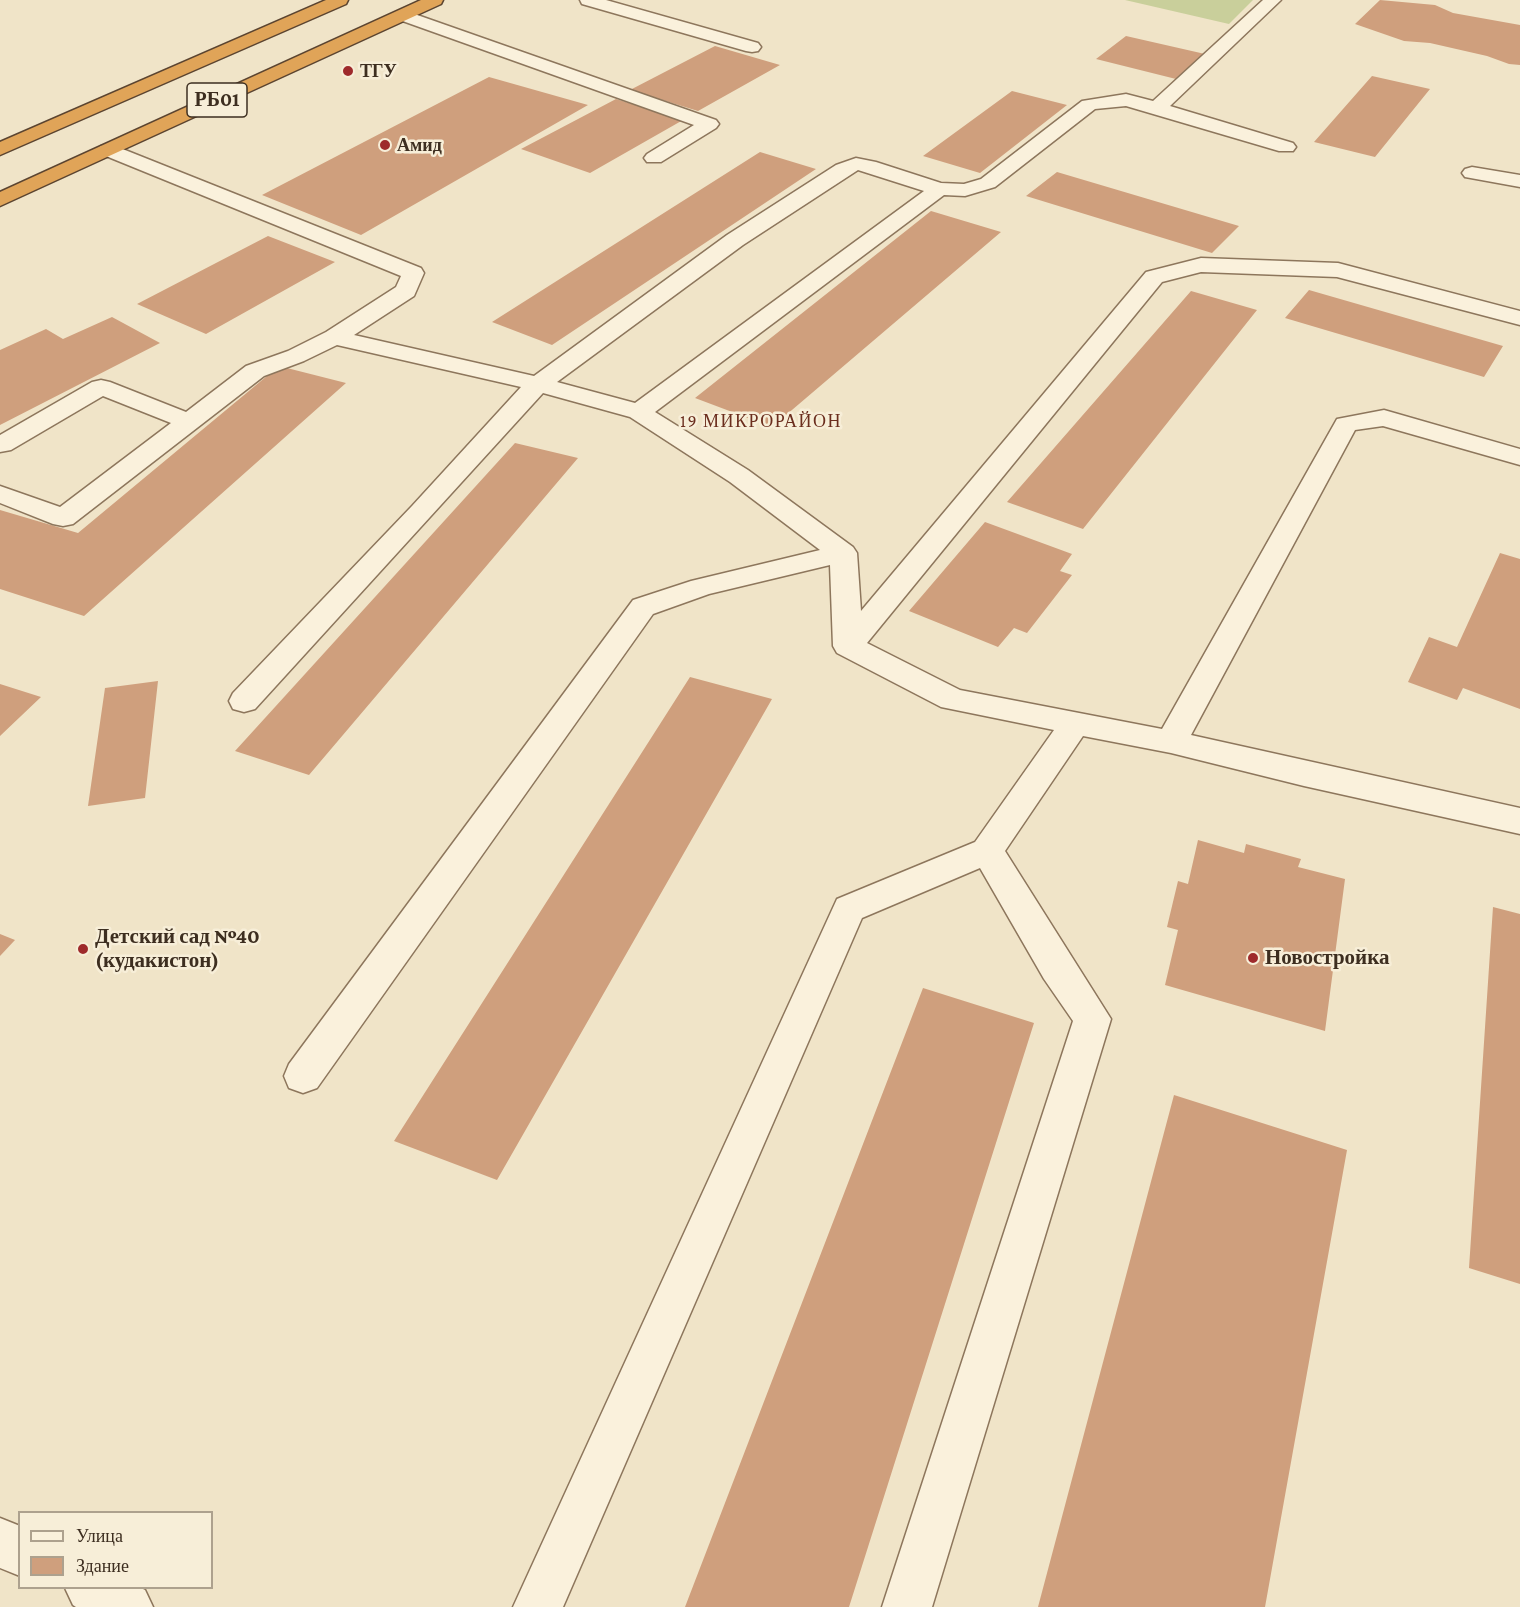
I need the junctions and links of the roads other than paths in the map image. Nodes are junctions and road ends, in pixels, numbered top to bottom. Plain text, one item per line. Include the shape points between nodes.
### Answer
1 (340, 0) edge
2 (435, 0) edge
3 (588, 0) edge
4 (1273, 0) edge
5 (403, 15) junction
6 (752, 47) dead end
7 (1157, 108) junction
8 (1286, 147) dead end
9 (0, 148) edge
10 (108, 150) junction
11 (654, 158) dead end
12 (1472, 173) dead end
13 (1520, 182) edge
14 (939, 189) junction
15 (0, 200) edge
16 (1520, 318) edge
17 (334, 337) junction
18 (538, 384) junction
19 (639, 412) junction
20 (190, 422) junction
21 (0, 444) edge
22 (1520, 458) edge
23 (0, 494) edge
24 (843, 553) junction
25 (848, 646) junction
26 (244, 701) dead end
27 (1075, 723) junction
28 (1171, 742) junction
29 (1520, 821) edge
30 (987, 851) junction
31 (303, 1076) dead end
32 (0, 1542) edge
33 (18, 1551) edge
34 (94, 1589) edge
35 (128, 1607) edge
36 (538, 1607) edge
37 (907, 1607) edge

1 - 9 highway, РБ01
2 - 5 highway, РБ01
3 - 6 street
4 - 7 street
5 - 10 highway, РБ01
5 - 11 street via 709,124
7 - 8 street
7 - 14 street via 1126,100 1089,105 988,183 964,190
10 - 15 highway, РБ01
10 - 17 street via 413,273 406,291
12 - 13 street
14 - 18 street via 869,166 856,164 843,169 735,240
14 - 19 street
16 - 25 street via 1338,270 1201,265 1154,277
17 - 18 street
17 - 20 street via 255,371
18 - 19 street
18 - 26 street
19 - 24 street via 739,476
20 - 21 street via 102,387
20 - 23 street via 63,518
22 - 28 street via 1384,418 1346,424
24 - 25 street
24 - 31 street via 701,587 643,607
25 - 27 street via 952,699
27 - 28 street
27 - 30 street
28 - 29 street
30 - 36 street via 849,909
30 - 37 street via 1092,1019
32 - 33 street
34 - 35 street

